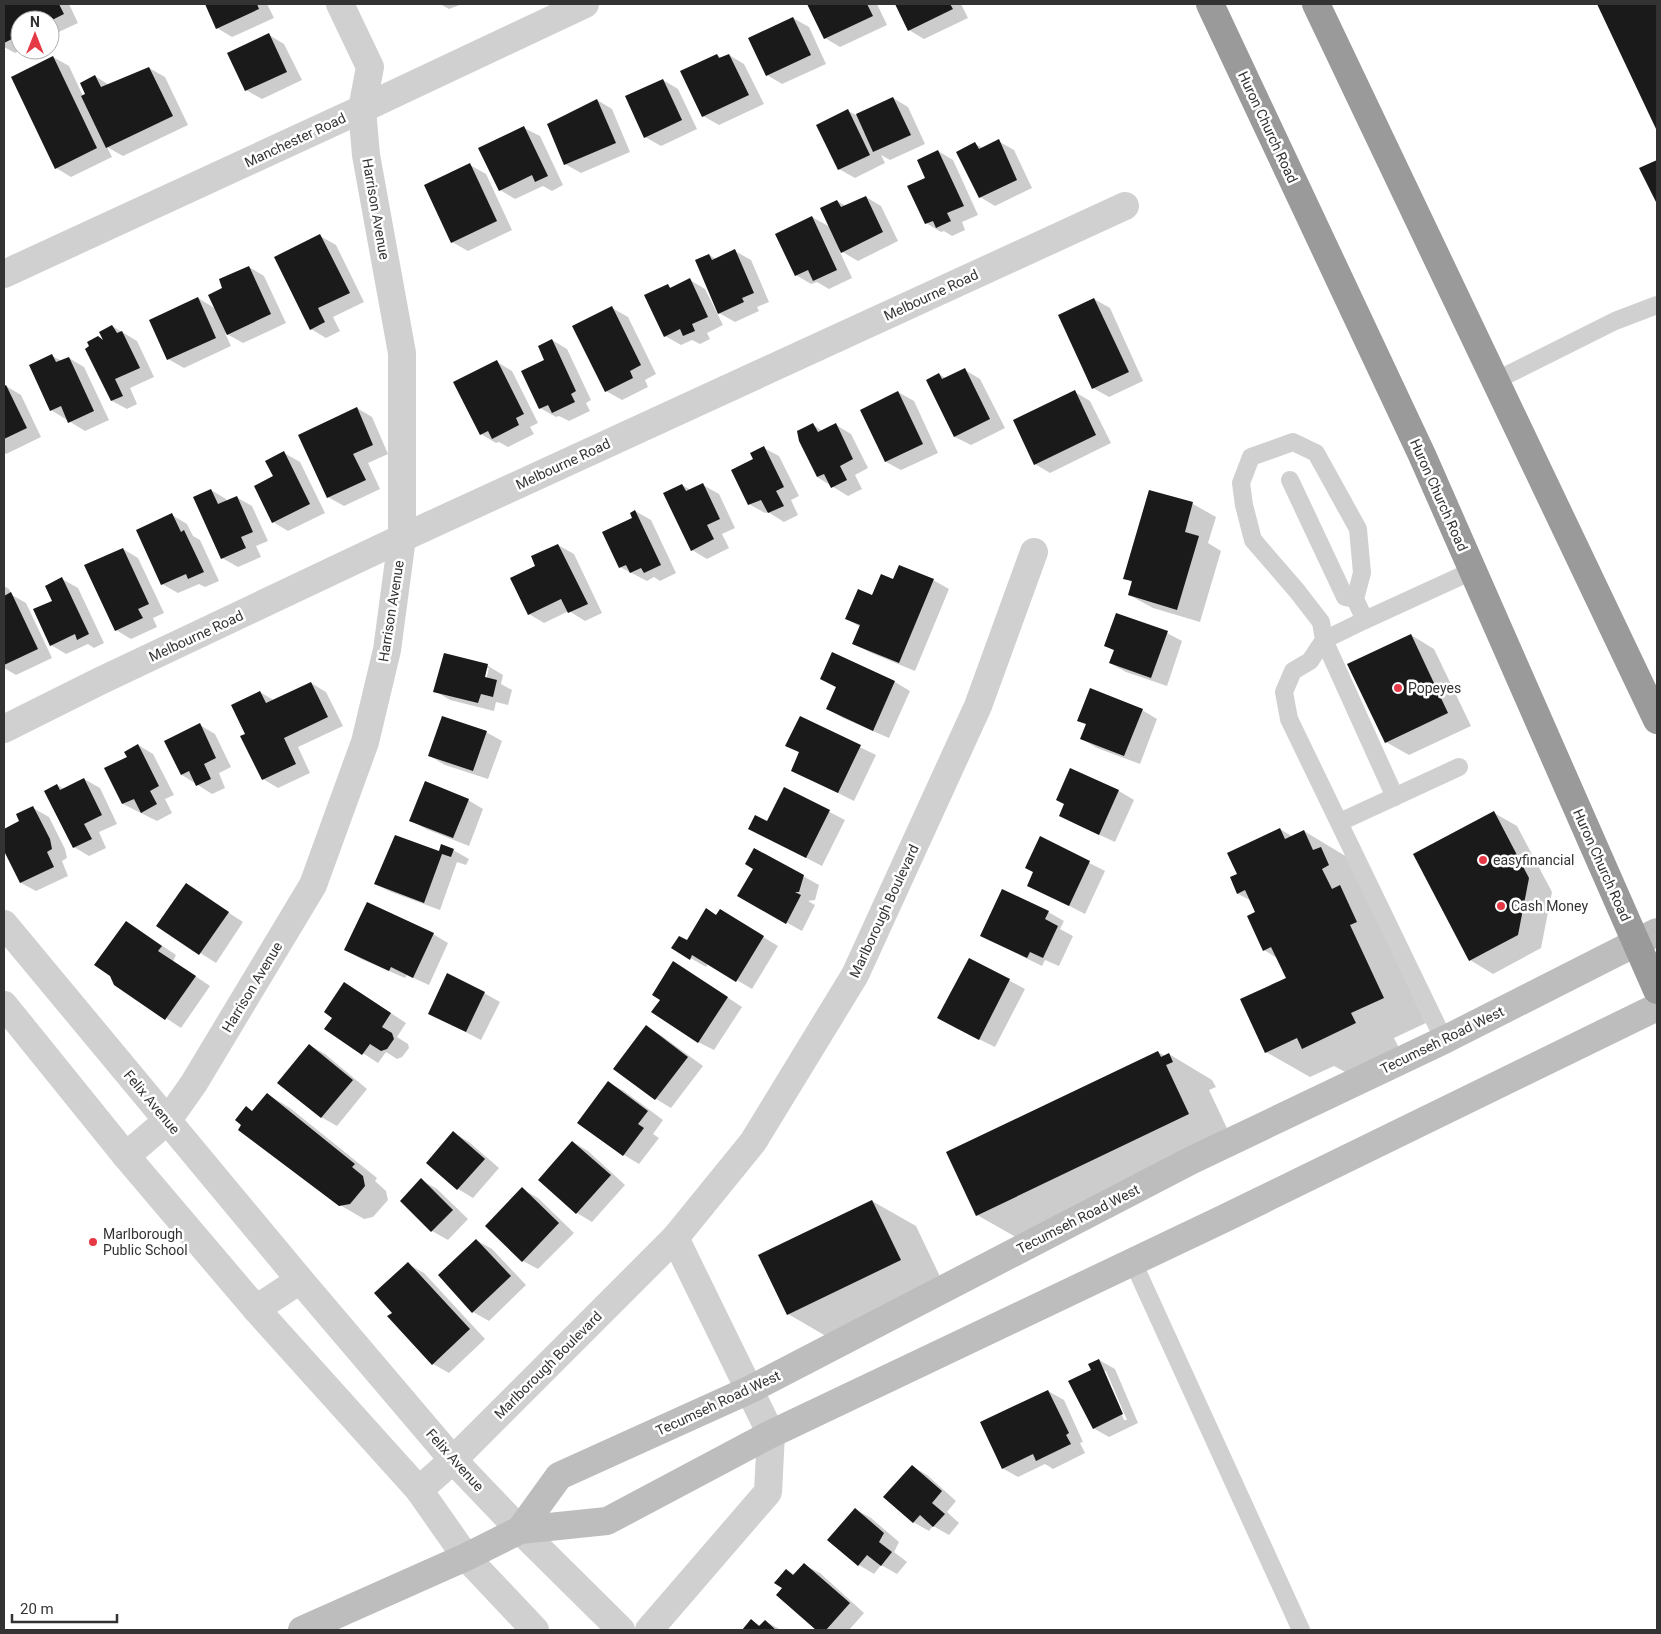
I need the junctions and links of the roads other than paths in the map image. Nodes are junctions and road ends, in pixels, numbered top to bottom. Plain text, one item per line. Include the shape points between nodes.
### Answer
1 (340, 4) edge
2 (585, 4) edge
3 (1210, 4) edge
4 (1321, 5) edge
5 (362, 109) junction
6 (1125, 206) dead end
7 (4, 273) edge
8 (1657, 305) edge
9 (1495, 380) junction
10 (1290, 480) dead end
11 (402, 538) junction
12 (1034, 552) dead end
13 (1472, 571) junction
14 (1355, 599) junction
15 (1365, 620) junction
16 (1324, 640) junction
17 (1657, 720) edge
18 (4, 729) edge
19 (1459, 767) dead end
20 (1395, 797) junction
21 (1340, 822) junction
22 (4, 924) edge
23 (1647, 937) edge
24 (1657, 990) edge
25 (4, 1006) edge
26 (1657, 1007) edge
27 (1444, 1040) junction
28 (168, 1120) junction
29 (126, 1156) junction
30 (675, 1238) junction
31 (1133, 1262) junction
32 (300, 1280) junction
33 (256, 1309) junction
34 (749, 1390) junction
35 (771, 1434) junction
36 (454, 1460) junction
37 (419, 1490) junction
38 (520, 1530) junction
39 (466, 1556) junction
40 (302, 1630) edge
41 (535, 1630) edge
42 (621, 1630) edge
43 (649, 1630) edge
44 (1301, 1630) edge

1 - 5 street, Harrison Avenue via 370,68
2 - 5 street, Manchester Road
3 - 13 highway, Huron Church Road via 1422,455
4 - 9 highway
5 - 7 street, Manchester Road
5 - 11 street, Harrison Avenue via 366,155 402,353
6 - 11 street, Melbourne Road
8 - 9 lane via 1615,321
9 - 17 highway
10 - 14 lane via 1345,597
11 - 18 street, Melbourne Road
11 - 28 street, Harrison Avenue via 387,650 365,742 313,885 194,1083
12 - 30 street, Marlborough Boulevard via 978,706 855,975 753,1142
13 - 15 lane
13 - 23 highway, Huron Church Road
14 - 15 lane
14 - 16 lane via 1362,573 1358,529 1316,453 1293,442 1251,457 1241,483 1253,540 1321,622
15 - 16 lane
16 - 20 lane
16 - 21 lane via 1310,661 1293,672 1284,692 1289,718
19 - 20 lane
20 - 21 lane
21 - 27 lane
22 - 28 street, Felix Avenue
23 - 24 highway, Huron Church Road
23 - 27 main road, Tecumseh Road West
25 - 29 street
26 - 31 main road, Tecumseh Road West
27 - 34 main road, Tecumseh Road West via 1192,1160
28 - 29 street, Harrison Avenue
28 - 32 street, Felix Avenue
29 - 33 street
30 - 34 street
30 - 36 street, Marlborough Boulevard
31 - 35 main road, Tecumseh Road West
31 - 44 lane
32 - 33 street
32 - 36 street, Felix Avenue
33 - 37 street
34 - 35 street
34 - 38 main road, Tecumseh Road West via 559,1476
35 - 38 main road, Tecumseh Road West via 607,1521
35 - 43 street via 768,1492
36 - 37 street, Marlborough Boulevard
36 - 38 street, Felix Avenue
37 - 39 street
38 - 39 main road, Tecumseh Road West
38 - 42 street, Felix Avenue
39 - 40 main road, Tecumseh Road West
39 - 41 street

